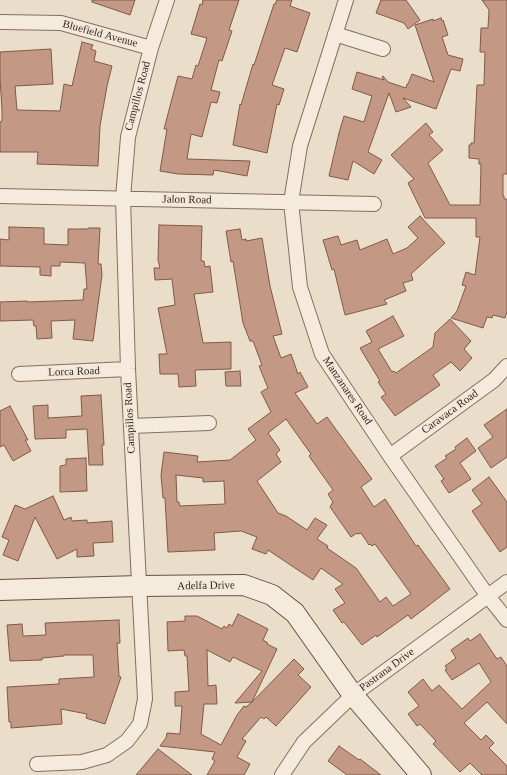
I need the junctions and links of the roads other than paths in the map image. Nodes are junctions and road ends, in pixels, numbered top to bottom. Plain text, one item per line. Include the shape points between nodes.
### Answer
1 (167, 0) edge
2 (346, 0) edge
3 (2, 22) dead end
4 (334, 34) junction
5 (151, 48) junction
6 (383, 49) dead end
7 (0, 196) edge
8 (123, 198) junction
9 (291, 202) junction
10 (374, 204) dead end
11 (507, 366) edge
12 (128, 369) junction
13 (19, 374) dead end
14 (209, 423) dead end
15 (131, 426) junction
16 (390, 456) junction
17 (507, 582) edge
18 (139, 586) junction
19 (0, 590) edge
20 (488, 595) junction
21 (507, 620) edge
22 (353, 695) junction
23 (37, 764) dead end
24 (282, 775) edge
25 (420, 775) edge

1 - 5 street, Campillos Road
2 - 4 street, Manzanares Road
3 - 5 street, Bluefield Avenue via 61,23
4 - 6 street
4 - 9 street, Manzanares Road via 300,146
5 - 8 street, Campillos Road via 128,137
7 - 8 street, Jalon Road
8 - 9 street, Jalon Road
8 - 12 street, Campillos Road
9 - 10 street, Jalon Road
9 - 16 street, Manzanares Road via 300,288 322,354
11 - 16 street, Caravaca Road via 494,380
12 - 13 street, Lorca Road
12 - 15 street, Campillos Road
14 - 15 street
15 - 18 street, Campillos Road
16 - 20 street, Manzanares Road
17 - 20 street, Pastrana Drive
18 - 19 street, Adelfa Drive
18 - 22 street, Adelfa Drive via 244,585 272,595 295,613
18 - 23 street, Campillos Road via 145,699 140,724 127,741 107,755 82,762
20 - 21 street, Manzanares Road
20 - 22 street, Pastrana Drive
22 - 24 street, Pastrana Drive via 304,742
22 - 25 street, Adelfa Drive

